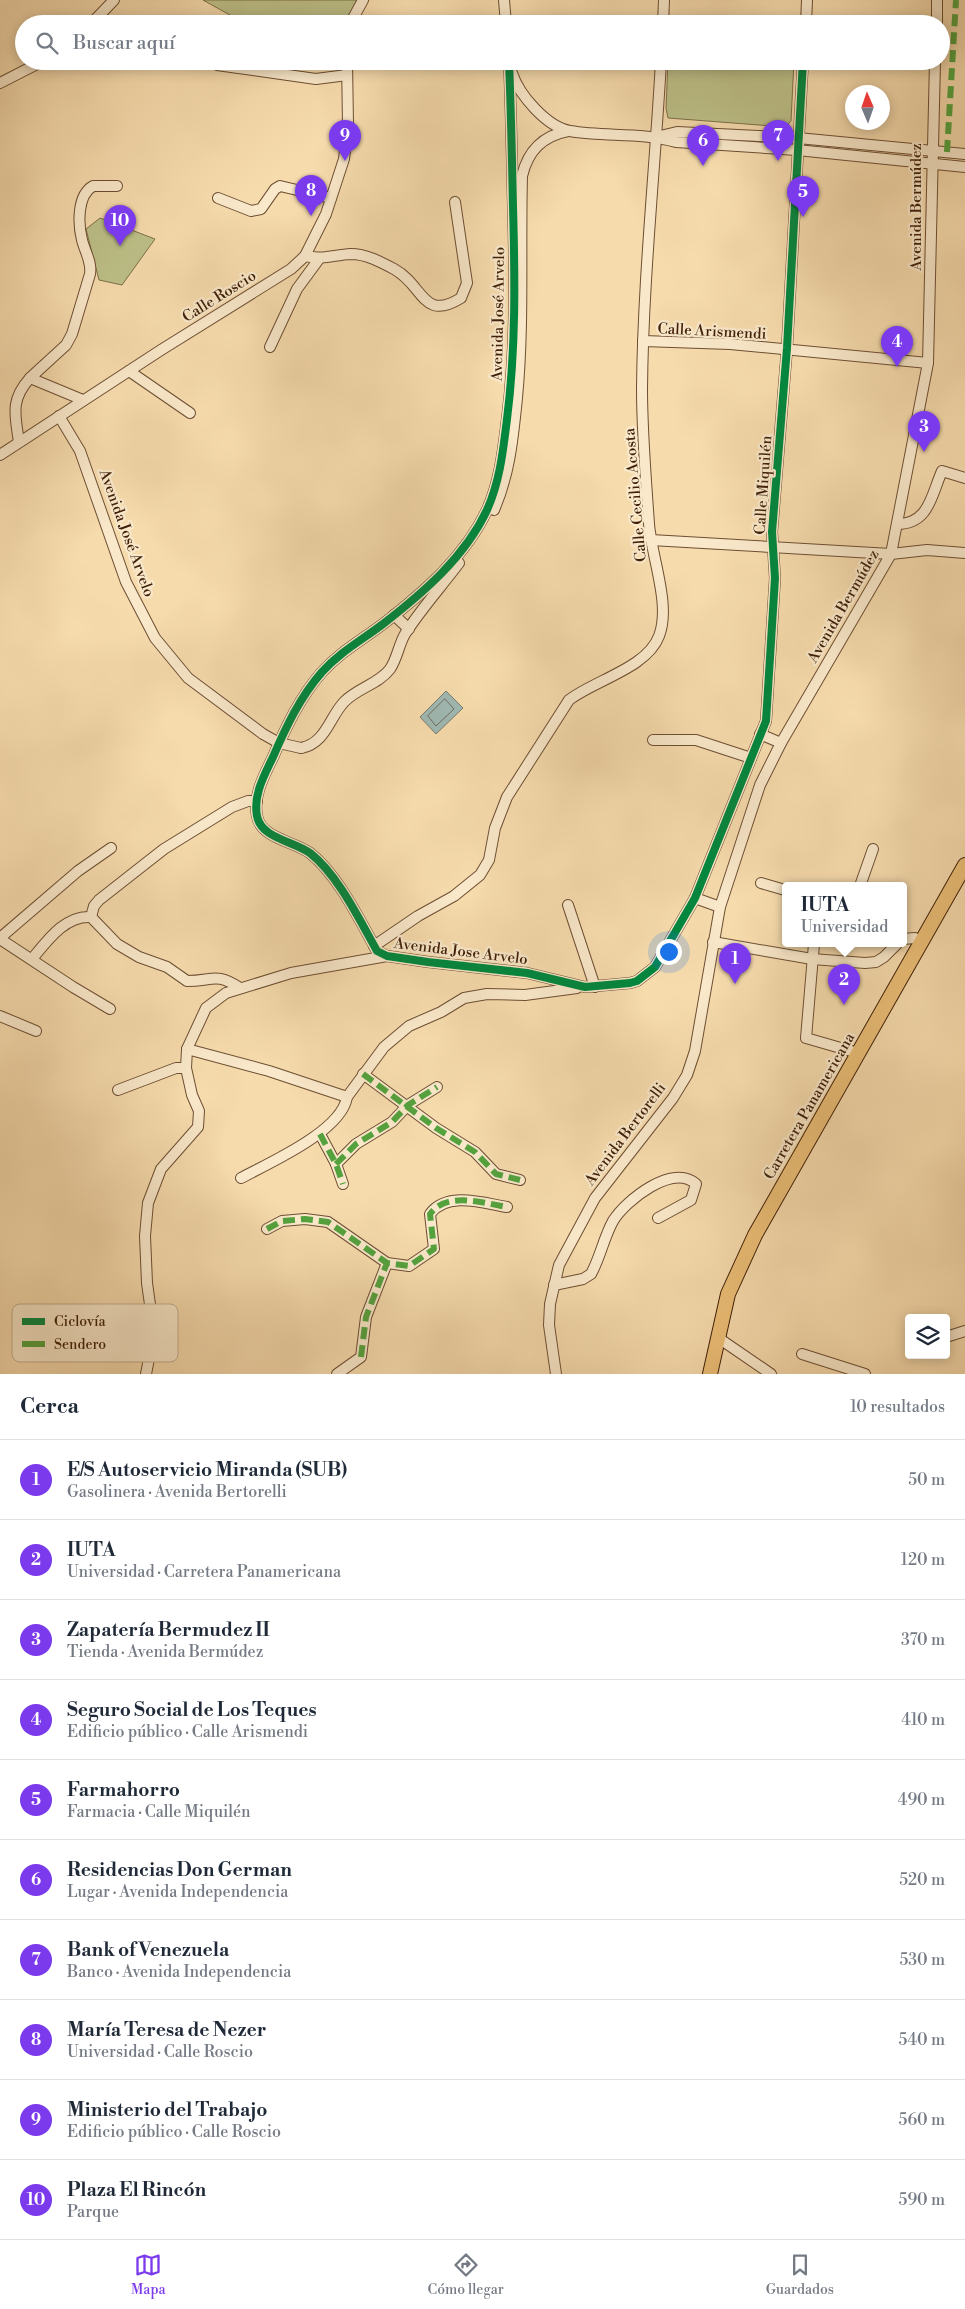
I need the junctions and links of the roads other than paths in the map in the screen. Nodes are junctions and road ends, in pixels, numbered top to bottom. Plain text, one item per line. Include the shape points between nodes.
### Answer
1 (114, 0) edge
2 (363, 0) edge
3 (504, 0) edge
4 (664, 0) edge
5 (807, 0) edge
6 (938, 0) edge
7 (100, 15) edge
8 (355, 15) edge
9 (505, 15) edge
10 (663, 15) edge
11 (806, 15) edge
12 (937, 15) edge
13 (25, 70) edge
14 (247, 70) edge
15 (347, 70) edge
16 (509, 70) edge
17 (511, 70) edge
18 (661, 70) edge
19 (802, 70) edge
20 (935, 70) edge
21 (347, 75) junction
22 (0, 83) edge
23 (568, 131) junction
24 (657, 136) junction
25 (798, 138) junction
26 (797, 150) junction
27 (931, 151) junction
28 (965, 154) edge
29 (933, 164) junction
30 (965, 167) edge
31 (117, 186) dead end
32 (218, 198) dead end
33 (331, 198) junction
34 (455, 202) dead end
35 (305, 256) junction
36 (319, 259) junction
37 (643, 341) junction
38 (270, 346) dead end
39 (787, 348) junction
40 (928, 363) junction
41 (129, 371) junction
42 (30, 378) junction
43 (83, 400) junction
44 (190, 413) dead end
45 (59, 416) junction
46 (19, 442) junction
47 (0, 455) edge
48 (965, 478) edge
49 (897, 524) junction
50 (650, 540) junction
51 (772, 546) junction
52 (965, 552) edge
53 (891, 554) junction
54 (457, 555) joint
55 (394, 615) junction
56 (409, 628) junction
57 (760, 734) junction
58 (653, 740) dead end
59 (781, 743) junction
60 (751, 758) junction
61 (256, 801) junction
62 (111, 848) dead end
63 (873, 849) dead end
64 (965, 865) edge
65 (861, 882) edge
66 (761, 883) dead end
67 (782, 889) edge
68 (695, 898) junction
69 (568, 905) dead end
70 (720, 908) junction
71 (91, 917) junction
72 (0, 938) edge
73 (907, 939) edge
74 (922, 941) junction
75 (713, 942) junction
76 (374, 946) junction
77 (814, 947) edge
78 (894, 947) edge
79 (386, 956) junction
80 (32, 959) junction
81 (812, 960) junction
82 (590, 987) junction
83 (240, 988) junction
84 (110, 1009) dead end
85 (0, 1016) edge
86 (36, 1031) dead end
87 (187, 1049) junction
88 (858, 1053) junction
89 (186, 1068) junction
90 (363, 1074) junction
91 (438, 1087) dead end
92 (118, 1090) dead end
93 (347, 1097) junction
94 (408, 1106) junction
95 (320, 1134) junction
96 (336, 1164) junction
97 (241, 1178) dead end
98 (520, 1180) dead end
99 (343, 1184) dead end
100 (507, 1207) dead end
101 (658, 1218) dead end
102 (267, 1229) dead end
103 (387, 1264) junction
104 (554, 1285) junction
105 (149, 1304) edge
106 (965, 1331) edge
107 (950, 1336) edge
108 (717, 1337) junction
109 (802, 1354) dead end
110 (337, 1374) edge
111 (556, 1374) edge
112 (710, 1374) edge
113 (771, 1374) edge
114 (865, 1374) edge

1 - 7 street
2 - 8 street
3 - 9 street
4 - 10 street
5 - 11 street
6 - 12 street
13 - 22 street
14 - 21 street via 316,79
15 - 21 street, Calle Roscio
16 - 54 street, Avenida José Arvelo via 516,299 505,450 486,512
17 - 23 street via 516,85 532,107
18 - 24 street, Calle Cecilio Acosta
19 - 25 street, Calle Miquilén
20 - 27 street, Avenida Bermúdez
21 - 33 street, Calle Roscio via 348,124 344,159
23 - 24 street
23 - 56 street, Avenida José Arvelo via 551,135 539,143 527,160 522,176 521,352 514,436 502,490 483,529
24 - 25 street via 677,132
24 - 26 street via 676,142
24 - 37 street, Calle Cecilio Acosta
25 - 26 street, Calle Miquilén
25 - 27 street
26 - 29 street
26 - 39 street, Calle Miquilén
27 - 28 street
27 - 29 street, Avenida Bermúdez
29 - 30 street
29 - 40 street, Avenida Bermúdez
31 - 42 street via 93,186 84,194 80,217 90,274 66,345
32 - 33 street via 251,211 261,209 280,186
33 - 35 street, Calle Roscio
34 - 36 street via 467,284 461,298 445,306 427,303 413,283 377,260 351,254
35 - 36 street
35 - 41 street, Calle Roscio via 291,269
36 - 38 street via 298,289
37 - 39 street, Calle Arismendi
37 - 50 street, Calle Cecilio Acosta via 642,391
39 - 40 street, Calle Arismendi
39 - 51 street, Calle Miquilén
40 - 49 street, Avenida Bermúdez
41 - 43 street, Calle Roscio
41 - 44 street
42 - 43 street
42 - 46 street via 18,394 15,405
43 - 45 street, Calle Roscio
45 - 46 street, Calle Roscio
45 - 56 street, Avenida José Arvelo, bridge via 80,451 126,582 156,638 188,678 279,744 301,748 312,746 344,702 391,668
46 - 47 street, Calle Roscio
48 - 49 street via 942,471 925,512 918,520
49 - 53 street, Avenida Bermúdez
50 - 51 street
50 - 76 street, Calle Cecilio Acosta via 665,615 651,649 626,668 569,700 507,797 495,828 488,860 480,875 454,896
51 - 53 street
51 - 57 street, Calle Miquilén via 776,578 766,722
52 - 53 street via 927,550
53 - 59 street, Avenida Bermúdez
54 - 55 street, Avenida Jose Arvelo
55 - 56 street
55 - 61 street, Avenida Jose Arvelo via 350,646 320,674 287,724
57 - 59 street
57 - 60 street, Calle Miquilén
58 - 60 street via 696,740
59 - 70 street, Avenida Bermúdez via 760,785
60 - 68 street, Calle Miquilén
61 - 71 street via 232,807 164,849 99,900
61 - 76 street, Avenida Jose Arvelo via 257,818 262,829 296,844 319,860
62 - 72 street via 78,871
63 - 65 street
64 - 74 main road, Carretera Panamericana
66 - 67 street
68 - 70 street
68 - 82 street, Avenida Jose Arvelo via 648,974 630,983
69 - 82 street
70 - 75 street, Avenida Bertorelli
71 - 80 street via 74,918
71 - 83 street via 117,944 139,957 167,967 187,982 214,977
72 - 80 street
73 - 74 street
74 - 88 main road, Carretera Panamericana
75 - 81 street
75 - 104 street, Avenida Bertorelli via 695,1051 687,1076 595,1198 559,1265
76 - 79 street, Avenida Jose Arvelo
77 - 81 street
78 - 81 street via 876,962
79 - 82 street, Avenida Jose Arvelo via 527,973
79 - 83 street via 291,973
80 - 84 street
81 - 88 street via 806,1038
82 - 90 street via 464,998 409,1026 384,1047
83 - 87 street via 226,993 206,1008
85 - 86 street
87 - 89 street
87 - 93 street
88 - 108 main road, Carretera Panamericana via 755,1235 728,1294
89 - 92 street via 176,1068
89 - 105 street via 199,1111 198,1127 160,1169 148,1203 145,1236
90 - 93 street
90 - 94 street
91 - 94 street
93 - 95 street via 333,1122
94 - 96 street via 392,1122 356,1144
94 - 98 street via 475,1152 496,1174
95 - 96 street
95 - 97 street
96 - 99 street
100 - 103 street via 472,1201 448,1202 436,1207 430,1214 434,1248 410,1266
101 - 104 street via 691,1200 696,1184 679,1177 656,1182 614,1220 591,1274 583,1279
102 - 103 street via 282,1222 305,1219 328,1222
103 - 110 street via 366,1317 361,1357
104 - 111 street, Avenida Bertorelli via 549,1325
106 - 107 street
108 - 112 main road, Carretera Panamericana
108 - 113 street
109 - 114 street

